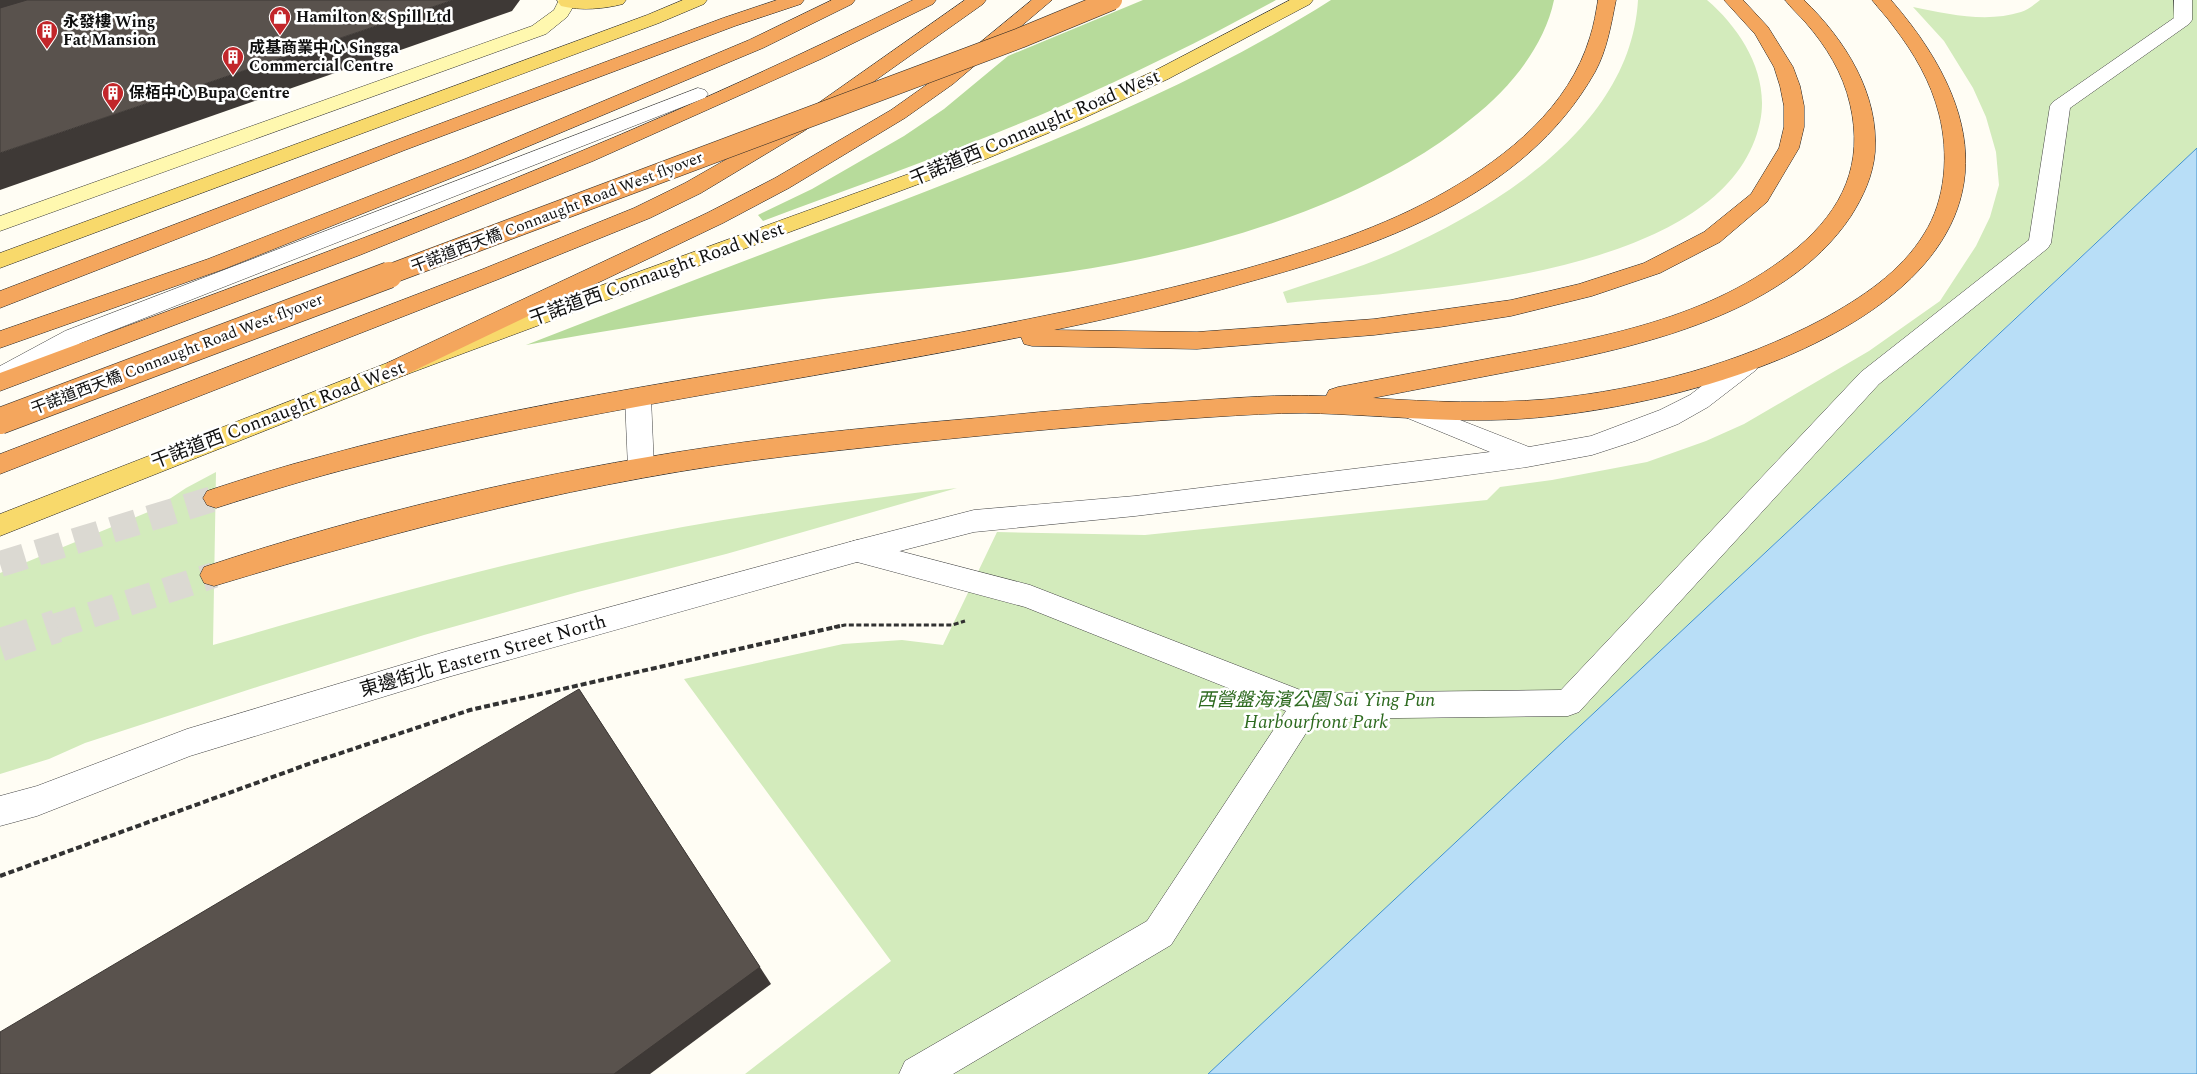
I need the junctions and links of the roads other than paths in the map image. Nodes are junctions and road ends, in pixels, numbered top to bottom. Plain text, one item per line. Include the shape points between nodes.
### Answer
1 (617, 0) edge
2 (698, 0) edge
3 (794, 0) edge
4 (846, 0) edge
5 (927, 0) edge
6 (977, 0) edge
7 (1043, 0) edge
8 (1112, 0) edge
9 (1304, 0) edge
10 (1607, 0) edge
11 (1733, 0) edge
12 (1794, 0) edge
13 (1861, 0) edge
14 (1881, 0) edge
15 (2183, 0) edge
16 (566, 1) edge
17 (1922, 51) junction
18 (698, 94) dead end
19 (0, 224) edge
20 (0, 262) edge
21 (0, 300) edge
22 (983, 337) junction
23 (0, 340) edge
24 (1746, 364) junction
25 (396, 369) junction
26 (0, 378) edge
27 (0, 382) edge
28 (638, 398) junction
29 (1296, 404) junction
30 (1414, 411) junction
31 (0, 421) edge
32 (1527, 457) junction
33 (0, 464) edge
34 (642, 468) junction
35 (216, 498) tunnel mouth
36 (0, 525) edge
37 (857, 551) junction
38 (214, 575) tunnel mouth
39 (1307, 706) junction
40 (0, 811) edge
41 (918, 1074) edge

1 - 16 main road via 598,3
2 - 20 main road
3 - 21 highway via 408,142
4 - 23 highway via 756,44 350,212 216,264
5 - 27 highway, 干諾道西天橋 Connaught Road West flyover via 730,93 497,192
6 - 33 highway via 797,127 693,188 642,213
7 - 25 highway via 946,80 851,143 782,183
8 - 31 highway, 干諾道西天橋 Connaught Road West flyover, bridge via 1020,38
9 - 25 main road, 干諾道西 Connaught Road West via 1170,71 979,155
10 - 22 highway via 1598,45 1588,70 1553,120 1497,169 1430,209 1377,234 1286,264 1149,301
11 - 22 highway via 1758,26 1785,68 1792,92 1792,139 1769,187 1748,210 1724,230 1653,267 1579,292 1534,303 1367,328 1178,341
12 - 29 highway via 1828,36 1842,58 1854,80 1865,130 1863,163 1849,204 1833,227 1810,250 1781,273 1747,293 1673,325 1558,354
13 - 17 highway
14 - 17 highway
15 - 39 street via 2184,20 2060,106 2040,244 1870,378 1568,702
16 - 19 main road via 561,13 539,30
17 - 24 highway via 1949,111 1956,143 1950,200 1937,234 1895,283 1864,306 1790,346
18 - 26 street via 73,337
22 - 28 highway
24 - 30 highway via 1646,392 1590,402 1505,411
24 - 32 street via 1699,401 1669,417 1592,445
25 - 36 main road, 干諾道西 Connaught Road West
28 - 34 street
28 - 35 highway via 417,442
29 - 30 highway
29 - 34 highway via 985,424 750,451
30 - 32 street
32 - 37 street via 1135,506 974,521
34 - 38 highway via 429,513
37 - 39 street, 東邊街北 Eastern Street North via 1030,597
37 - 40 street, 東邊街北 Eastern Street North via 448,664 187,743 37,801
39 - 41 street via 1160,933

